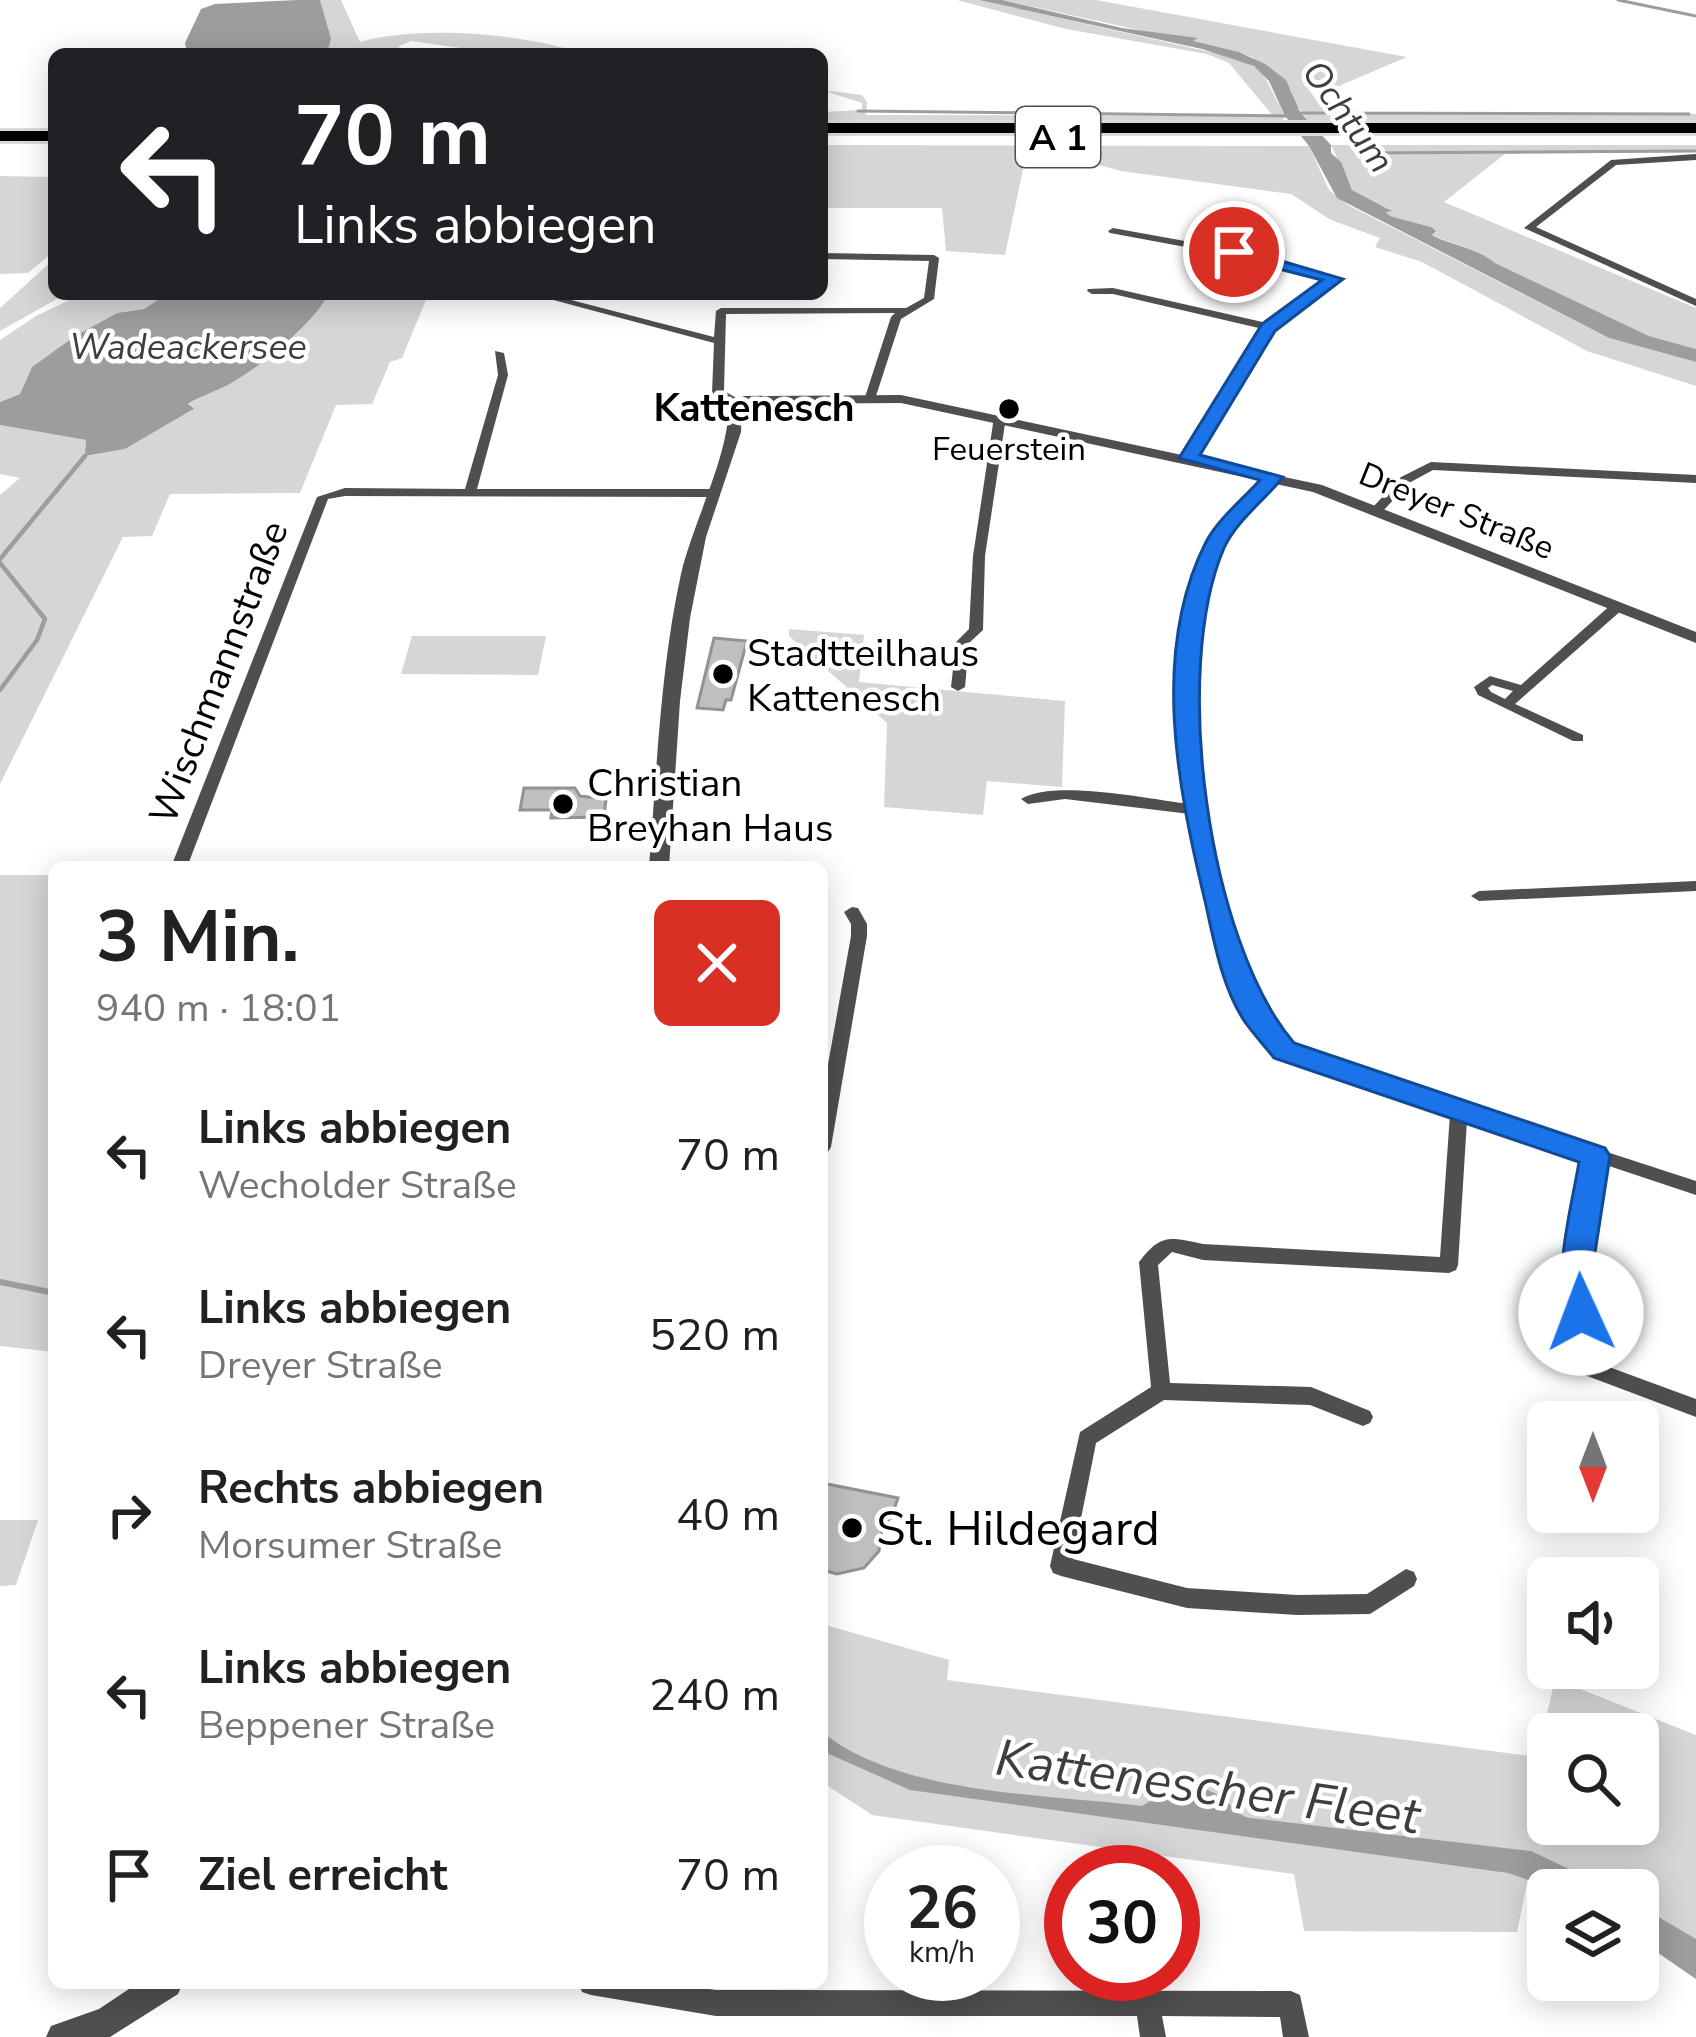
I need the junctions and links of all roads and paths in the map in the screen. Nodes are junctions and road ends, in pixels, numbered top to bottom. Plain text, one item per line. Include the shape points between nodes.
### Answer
1 (0, 127) edge
2 (48, 127) edge
3 (828, 128) edge
4 (1696, 128) edge
5 (1290, 133) junction
6 (1334, 133) junction
7 (0, 136) edge
8 (48, 136) edge
9 (828, 137) edge
10 (1696, 137) edge
11 (1696, 157) edge
12 (1113, 231) dead end
13 (828, 256) edge
14 (1092, 291) dead end
15 (559, 300) edge
16 (1696, 303) edge
17 (903, 310) junction
18 (1268, 327) junction
19 (718, 341) junction
20 (499, 353) dead end
21 (871, 397) junction
22 (769, 405) junction
23 (738, 408) junction
24 (754, 417) junction
25 (1000, 417) junction
26 (731, 447) junction
27 (1189, 458) junction
28 (1273, 477) junction
29 (1696, 479) edge
30 (470, 492) junction
31 (710, 493) junction
32 (1378, 509) junction
33 (1618, 606) junction
34 (1696, 638) edge
35 (958, 687) dead end
36 (1523, 689) junction
37 (1506, 705) junction
38 (1578, 738) dead end
39 (1028, 799) dead end
40 (1196, 810) junction
41 (181, 861) edge
42 (660, 861) edge
43 (1696, 886) edge
44 (1479, 896) dead end
45 (852, 912) dead end
46 (828, 1113) edge
47 (1460, 1113) junction
48 (1595, 1156) junction
49 (1696, 1188) edge
50 (1160, 1391) junction
51 (1696, 1408) edge
52 (1363, 1417) dead end
53 (1406, 1579) dead end
54 (158, 1989) edge
55 (628, 1989) edge
56 (1148, 2004) junction
57 (62, 2037) edge
58 (1153, 2037) edge
59 (1296, 2037) edge

1 - 2 highway
3 - 5 highway, A 1
4 - 6 highway, A 1
5 - 6 highway, A 1
5 - 9 highway, A 1
6 - 10 highway, A 1
7 - 8 highway
11 - 16 street via 1614,161 1529,228
12 - 18 street via 1335,279
13 - 17 street via 934,258 929,298
14 - 18 street
15 - 19 street
17 - 19 street via 721,310
17 - 21 street
18 - 27 street
19 - 23 street via 718,393
20 - 30 street via 503,375
21 - 22 street, Dreyer Straße
21 - 25 street, Dreyer Straße
22 - 23 street
22 - 24 street
23 - 24 street
23 - 26 street
24 - 26 street
25 - 27 street, Dreyer Straße
25 - 35 street via 976,630 963,642
26 - 31 street
27 - 28 street, Dreyer Straße
28 - 32 street, Dreyer Straße
28 - 40 street via 1217,539 1202,577 1186,688
29 - 32 street via 1431,466
30 - 31 street, Wischmannstraße
30 - 41 street, Wischmannstraße via 323,497
31 - 42 street via 680,627
32 - 33 street, Dreyer Straße
33 - 34 street, Dreyer Straße
33 - 36 street
36 - 37 street
36 - 37 street via 1490,680 1481,687
37 - 38 street
39 - 40 street via 1065,794
40 - 47 street via 1230,954 1270,1038 1300,1058
43 - 44 street
45 - 46 street via 859,935
47 - 48 street
47 - 50 street via 1449,1265 1169,1244 1148,1262
48 - 49 street
48 - 51 street via 1579,1259 1588,1368
50 - 52 street via 1311,1396
50 - 53 street via 1087,1438 1061,1566 1186,1598 1297,1605 1370,1604
54 - 57 street via 106,2022
55 - 56 street via 716,2003
56 - 58 street
56 - 59 street via 1291,2004

